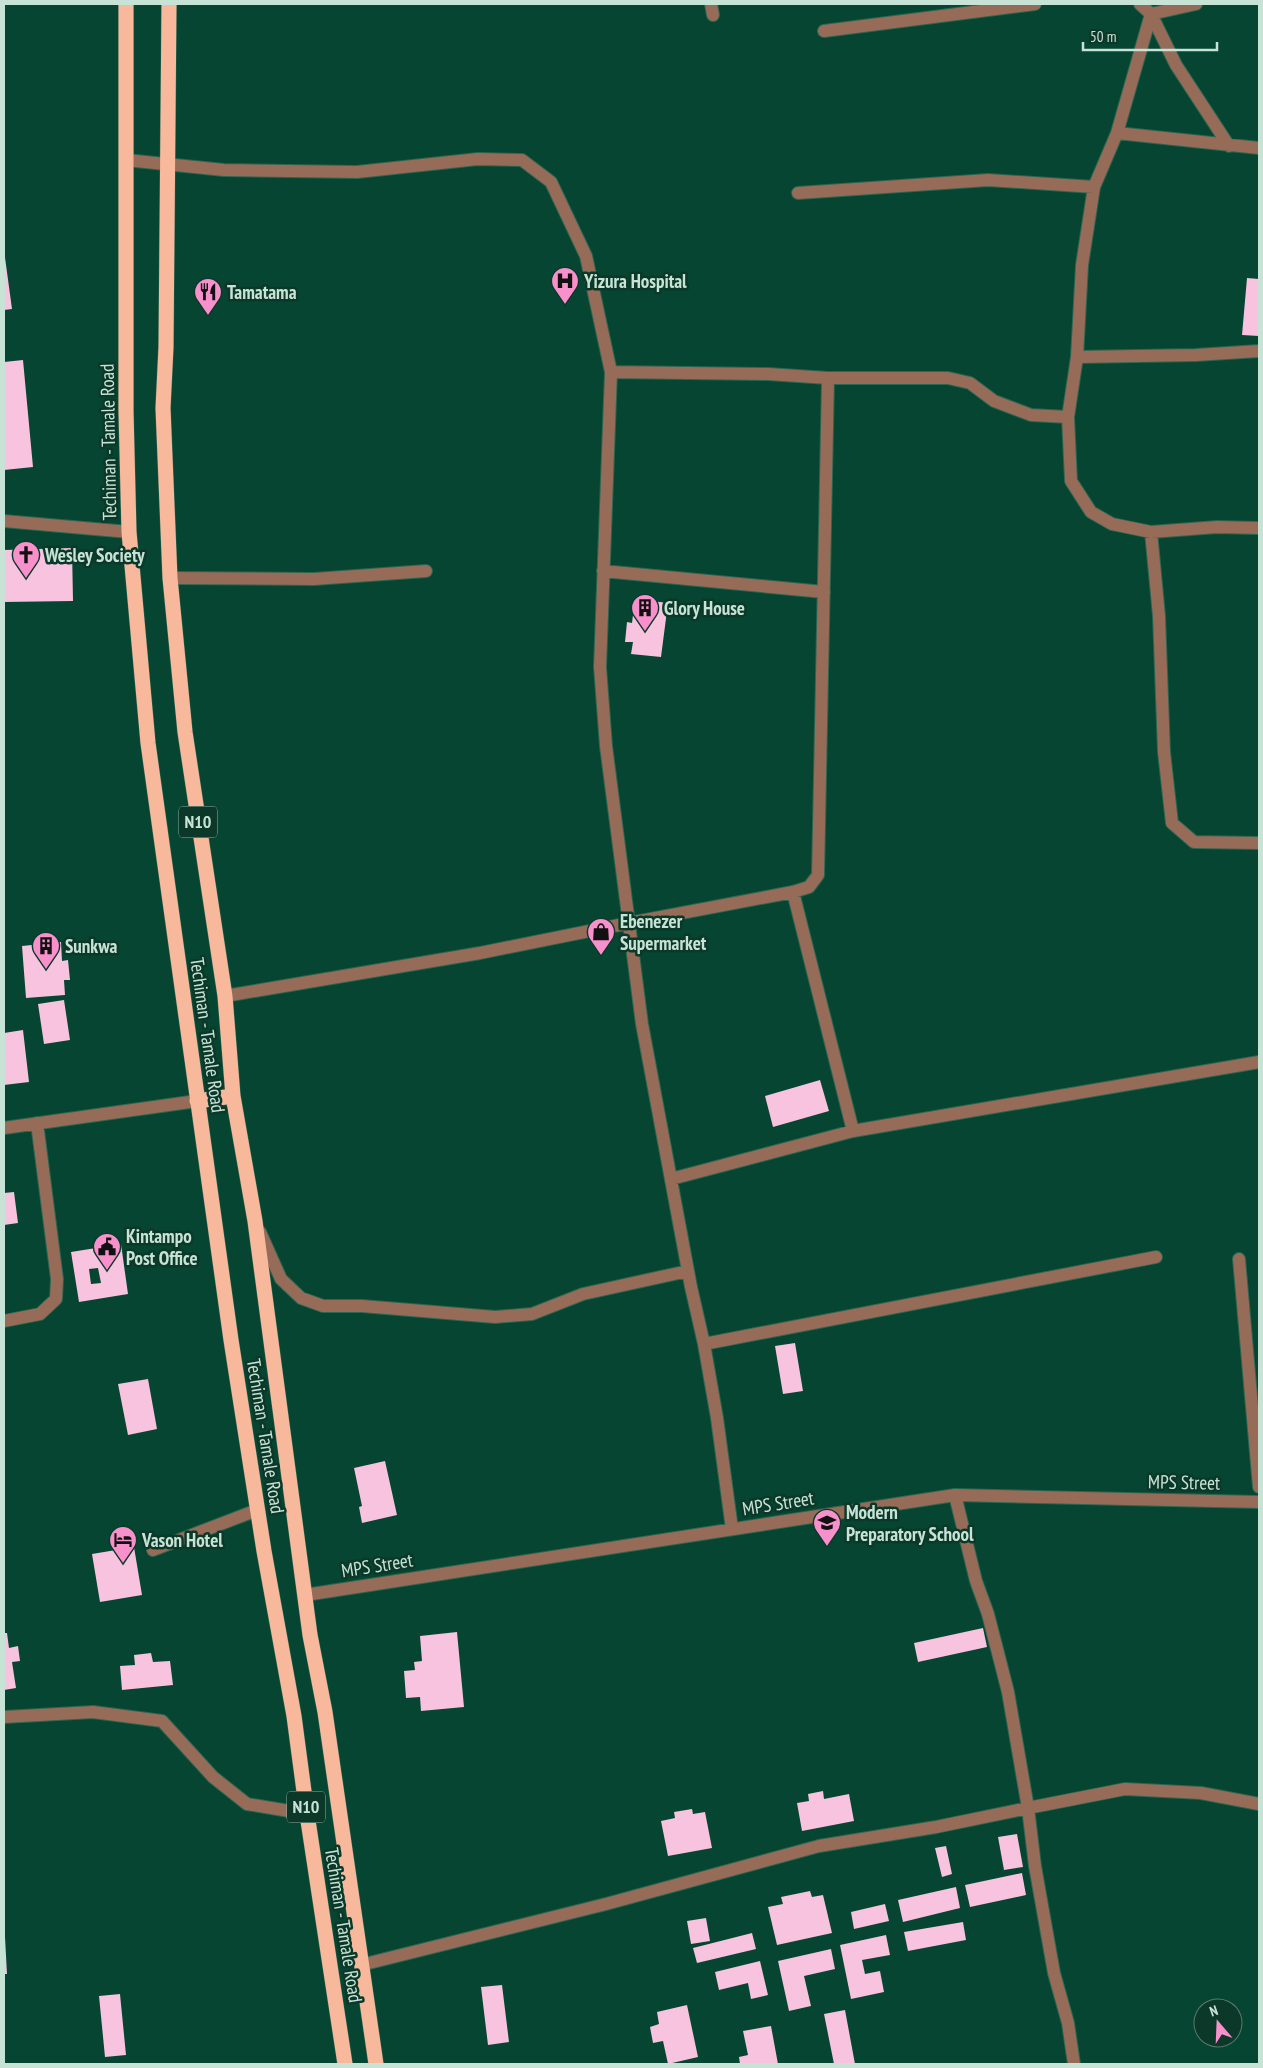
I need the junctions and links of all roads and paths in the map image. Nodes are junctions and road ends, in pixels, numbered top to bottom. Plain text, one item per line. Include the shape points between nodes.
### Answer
1 (126, 4) edge
2 (169, 4) edge
3 (1035, 4) edge
4 (1140, 4) edge
5 (1196, 4) edge
6 (1151, 14) junction
7 (824, 31) dead end
8 (1117, 133) junction
9 (1229, 146) junction
10 (1259, 148) edge
11 (126, 160) junction
12 (168, 165) junction
13 (1094, 187) junction
14 (798, 193) dead end
15 (1259, 352) edge
16 (1077, 357) junction
17 (611, 372) junction
18 (828, 378) junction
19 (1068, 416) junction
20 (4, 521) edge
21 (1259, 528) edge
22 (129, 532) junction
23 (1151, 532) junction
24 (426, 571) dead end
25 (603, 571) junction
26 (170, 578) junction
27 (824, 592) junction
28 (1259, 843) edge
29 (793, 892) junction
30 (629, 923) junction
31 (225, 996) junction
32 (1259, 1062) edge
33 (234, 1096) junction
34 (197, 1101) junction
35 (37, 1123) junction
36 (4, 1128) edge
37 (853, 1131) junction
38 (671, 1179) junction
39 (255, 1221) junction
40 (1156, 1257) dead end
41 (1239, 1259) dead end
42 (688, 1271) junction
43 (4, 1321) edge
44 (704, 1344) junction
45 (1259, 1487) edge
46 (955, 1495) junction
47 (1259, 1502) edge
48 (258, 1510) junction
49 (732, 1529) junction
50 (153, 1550) dead end
51 (305, 1594) junction
52 (4, 1717) edge
53 (1259, 1804) edge
54 (1028, 1808) junction
55 (307, 1814) junction
56 (361, 1965) junction
57 (346, 2064) edge
58 (376, 2064) edge
59 (1074, 2064) edge

1 - 11 highway, Techiman - Tamale Road / N10
2 - 12 highway, Techiman - Tamale Road / N10
3 - 7 street
4 - 6 street
5 - 6 street
6 - 8 street
6 - 9 street via 1176,65
8 - 9 street
8 - 13 street
9 - 10 street
11 - 12 street
11 - 22 highway, Techiman - Tamale Road / N10
12 - 17 street via 224,170 357,172 478,159 522,160 550,182 586,256
12 - 26 highway, Techiman - Tamale Road / N10 via 163,408
13 - 14 street via 988,180
13 - 16 street via 1082,265
15 - 16 street
16 - 19 street
17 - 18 street
17 - 25 street
18 - 19 street via 948,378 970,383 994,401 1031,416
18 - 27 street
19 - 23 street via 1071,481 1091,512 1112,524
20 - 22 street
21 - 23 street via 1217,527
22 - 34 highway, Techiman - Tamale Road / N10 via 148,743
23 - 28 street via 1159,616 1164,752 1172,822 1194,842
24 - 26 street via 314,579
25 - 27 street
25 - 30 street via 600,667 606,746
26 - 31 highway, Techiman - Tamale Road / N10 via 185,732
27 - 29 street via 818,875 809,886
29 - 30 street
29 - 37 street
30 - 31 street via 480,953
30 - 38 street via 642,1024
31 - 33 highway, Techiman - Tamale Road / N10
32 - 37 street
33 - 34 highway
33 - 39 highway, Techiman - Tamale Road / N10
34 - 35 street
34 - 48 highway, Techiman - Tamale Road / N10 via 230,1340
35 - 36 street
35 - 43 street via 57,1279 56,1299 40,1314
37 - 38 street
38 - 42 street
39 - 42 street via 281,1279 301,1298 324,1306 495,1317 532,1314 583,1294
39 - 51 highway, Techiman - Tamale Road / N10
40 - 44 street
41 - 45 street
42 - 44 street
44 - 49 street
46 - 47 street, MPS Street
46 - 49 street, MPS Street
46 - 54 street via 1008,1692
48 - 50 street
48 - 55 highway, Techiman - Tamale Road / N10 via 294,1716
49 - 51 street, MPS Street
51 - 56 highway, Techiman - Tamale Road / N10
52 - 55 street via 93,1712 162,1721 213,1777 247,1804
53 - 54 street via 1201,1793 1125,1789
54 - 56 street via 819,1846 606,1904
54 - 59 street via 1054,1973 1068,2022
55 - 57 highway, Techiman - Tamale Road / N10
56 - 58 highway, Techiman - Tamale Road / N10

